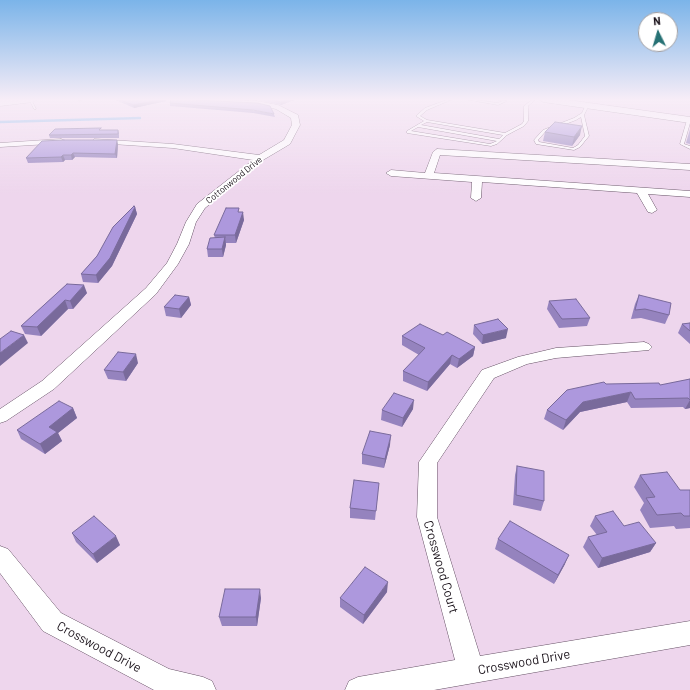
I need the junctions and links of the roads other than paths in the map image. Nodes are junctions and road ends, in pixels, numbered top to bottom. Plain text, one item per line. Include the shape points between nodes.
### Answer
1 (292, 131) edge
2 (409, 131) edge
3 (448, 131) edge
4 (489, 131) edge
5 (511, 131) edge
6 (546, 131) edge
7 (586, 131) edge
8 (686, 131) edge
9 (506, 134) junction
10 (500, 140) junction
11 (72, 141) edge
12 (86, 141) edge
13 (0, 145) edge
14 (690, 148) edge
15 (260, 158) junction
16 (690, 167) edge
17 (391, 173) dead end
18 (428, 176) junction
19 (477, 180) junction
20 (641, 191) junction
21 (690, 194) edge
22 (476, 198) dead end
23 (652, 210) dead end
24 (644, 347) dead end
25 (0, 417) edge
26 (0, 556) edge
27 (690, 633) edge
28 (471, 671) junction
29 (203, 690) edge
30 (358, 690) edge

1 - 15 street, Cottonwood Drive via 286,142
2 - 10 lane via 478,144 490,145
3 - 10 lane
4 - 9 lane
5 - 9 lane
6 - 7 lane via 536,140 537,142 574,149 587,136
8 - 14 lane via 682,144
9 - 10 lane
11 - 13 street
12 - 15 street via 121,141 173,146
15 - 25 street, Cottonwood Drive via 201,206 172,264 152,291 48,386
16 - 18 street via 437,152
17 - 18 street
18 - 19 street
19 - 20 street
19 - 22 street
20 - 21 street
20 - 23 street
24 - 28 street, Crosswood Court via 556,353 523,360 488,374 428,462 427,517
26 - 29 street, Crosswood Drive via 52,622 166,682
27 - 28 street, Crosswood Drive
28 - 30 street, Crosswood Drive

